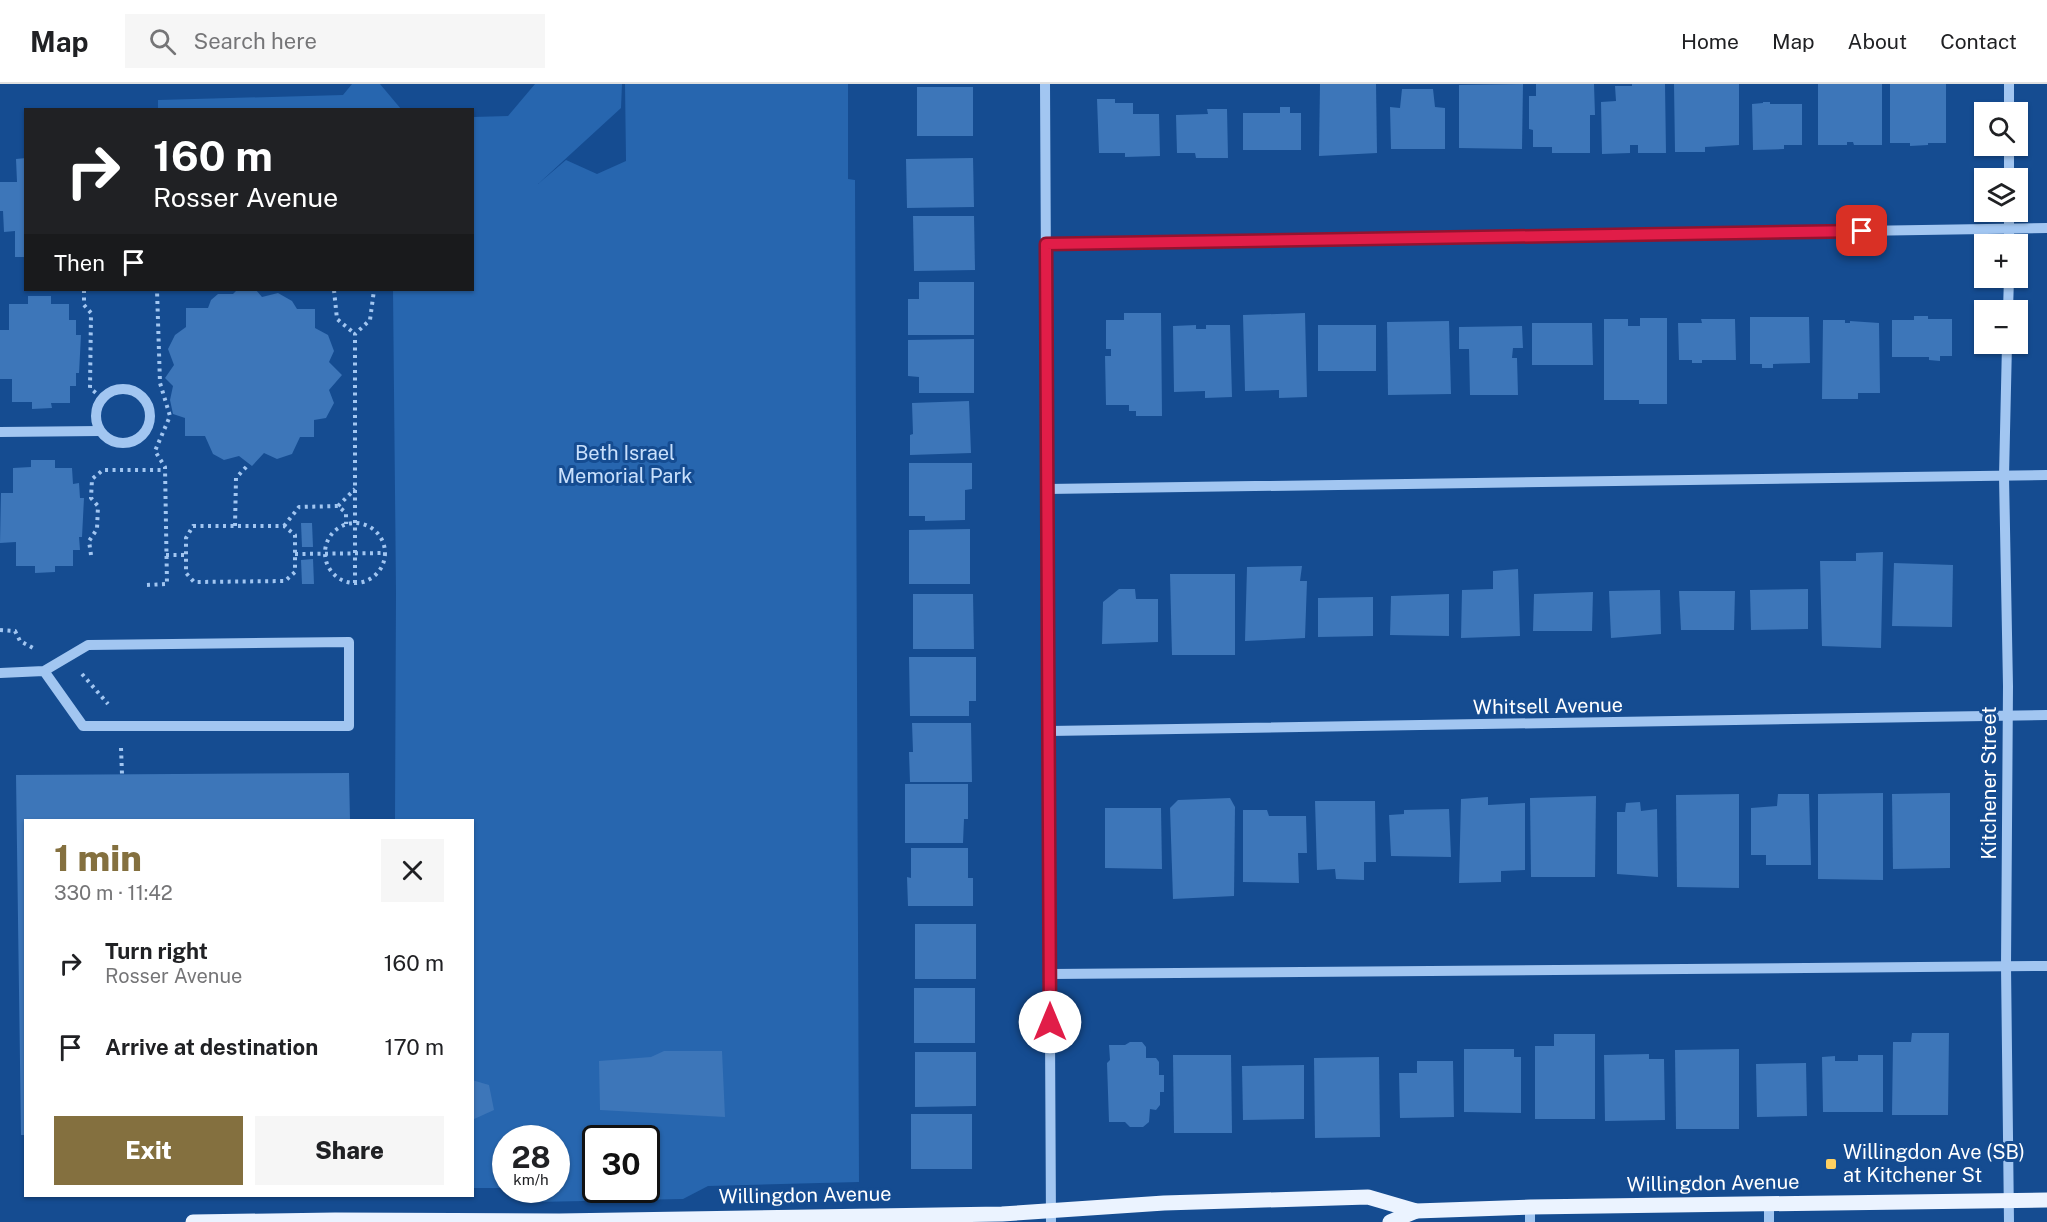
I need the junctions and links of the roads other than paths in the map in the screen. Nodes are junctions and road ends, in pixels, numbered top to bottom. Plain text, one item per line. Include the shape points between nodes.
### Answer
1 (1045, 84) edge
2 (2008, 84) edge
3 (2009, 102) edge
4 (2009, 222) edge
5 (2009, 228) junction
6 (2047, 228) edge
7 (2009, 234) edge
8 (1046, 244) junction
9 (2007, 354) edge
10 (100, 431) junction
11 (0, 432) edge
12 (2047, 475) edge
13 (2004, 476) junction
14 (1047, 489) junction
15 (44, 671) junction
16 (0, 673) edge
17 (2047, 715) edge
18 (2008, 717) junction
19 (1049, 731) junction
20 (2006, 966) junction
21 (2047, 966) edge
22 (1050, 974) junction
23 (2047, 1200) edge
24 (2009, 1201) junction
25 (1769, 1203) junction
26 (1416, 1211) junction
27 (1530, 1215) edge
28 (1051, 1217) edge
29 (193, 1222) edge
30 (1390, 1222) edge
31 (1769, 1222) edge
32 (2009, 1222) edge

1 - 8 street
2 - 3 street
4 - 5 street
5 - 6 street
5 - 7 street
5 - 8 street
8 - 14 street
9 - 13 street, Kitchener Street
10 - 10 street via 96,414 102,398 118,389 135,391 148,404 147,430 133,442 114,443
10 - 11 street
12 - 13 street
13 - 14 street
13 - 18 street, Kitchener Street
14 - 19 street
15 - 15 street via 83,726 349,726 349,642 88,645
15 - 16 street
17 - 18 street, Whitsell Avenue
18 - 19 street, Whitsell Avenue
18 - 20 street, Kitchener Street
19 - 22 street
20 - 21 street
20 - 22 street
20 - 24 street, Kitchener Street
22 - 28 street
23 - 24 main road, Willingdon Avenue
24 - 25 main road, Willingdon Avenue
24 - 32 street, Kitchener Street
25 - 27 main road, Willingdon Avenue
25 - 31 street
26 - 27 main road, Willingdon Avenue
26 - 28 main road, Willingdon Avenue via 1368,1197 1164,1203
26 - 30 main road, Willingdon Avenue
28 - 29 main road, Willingdon Avenue

